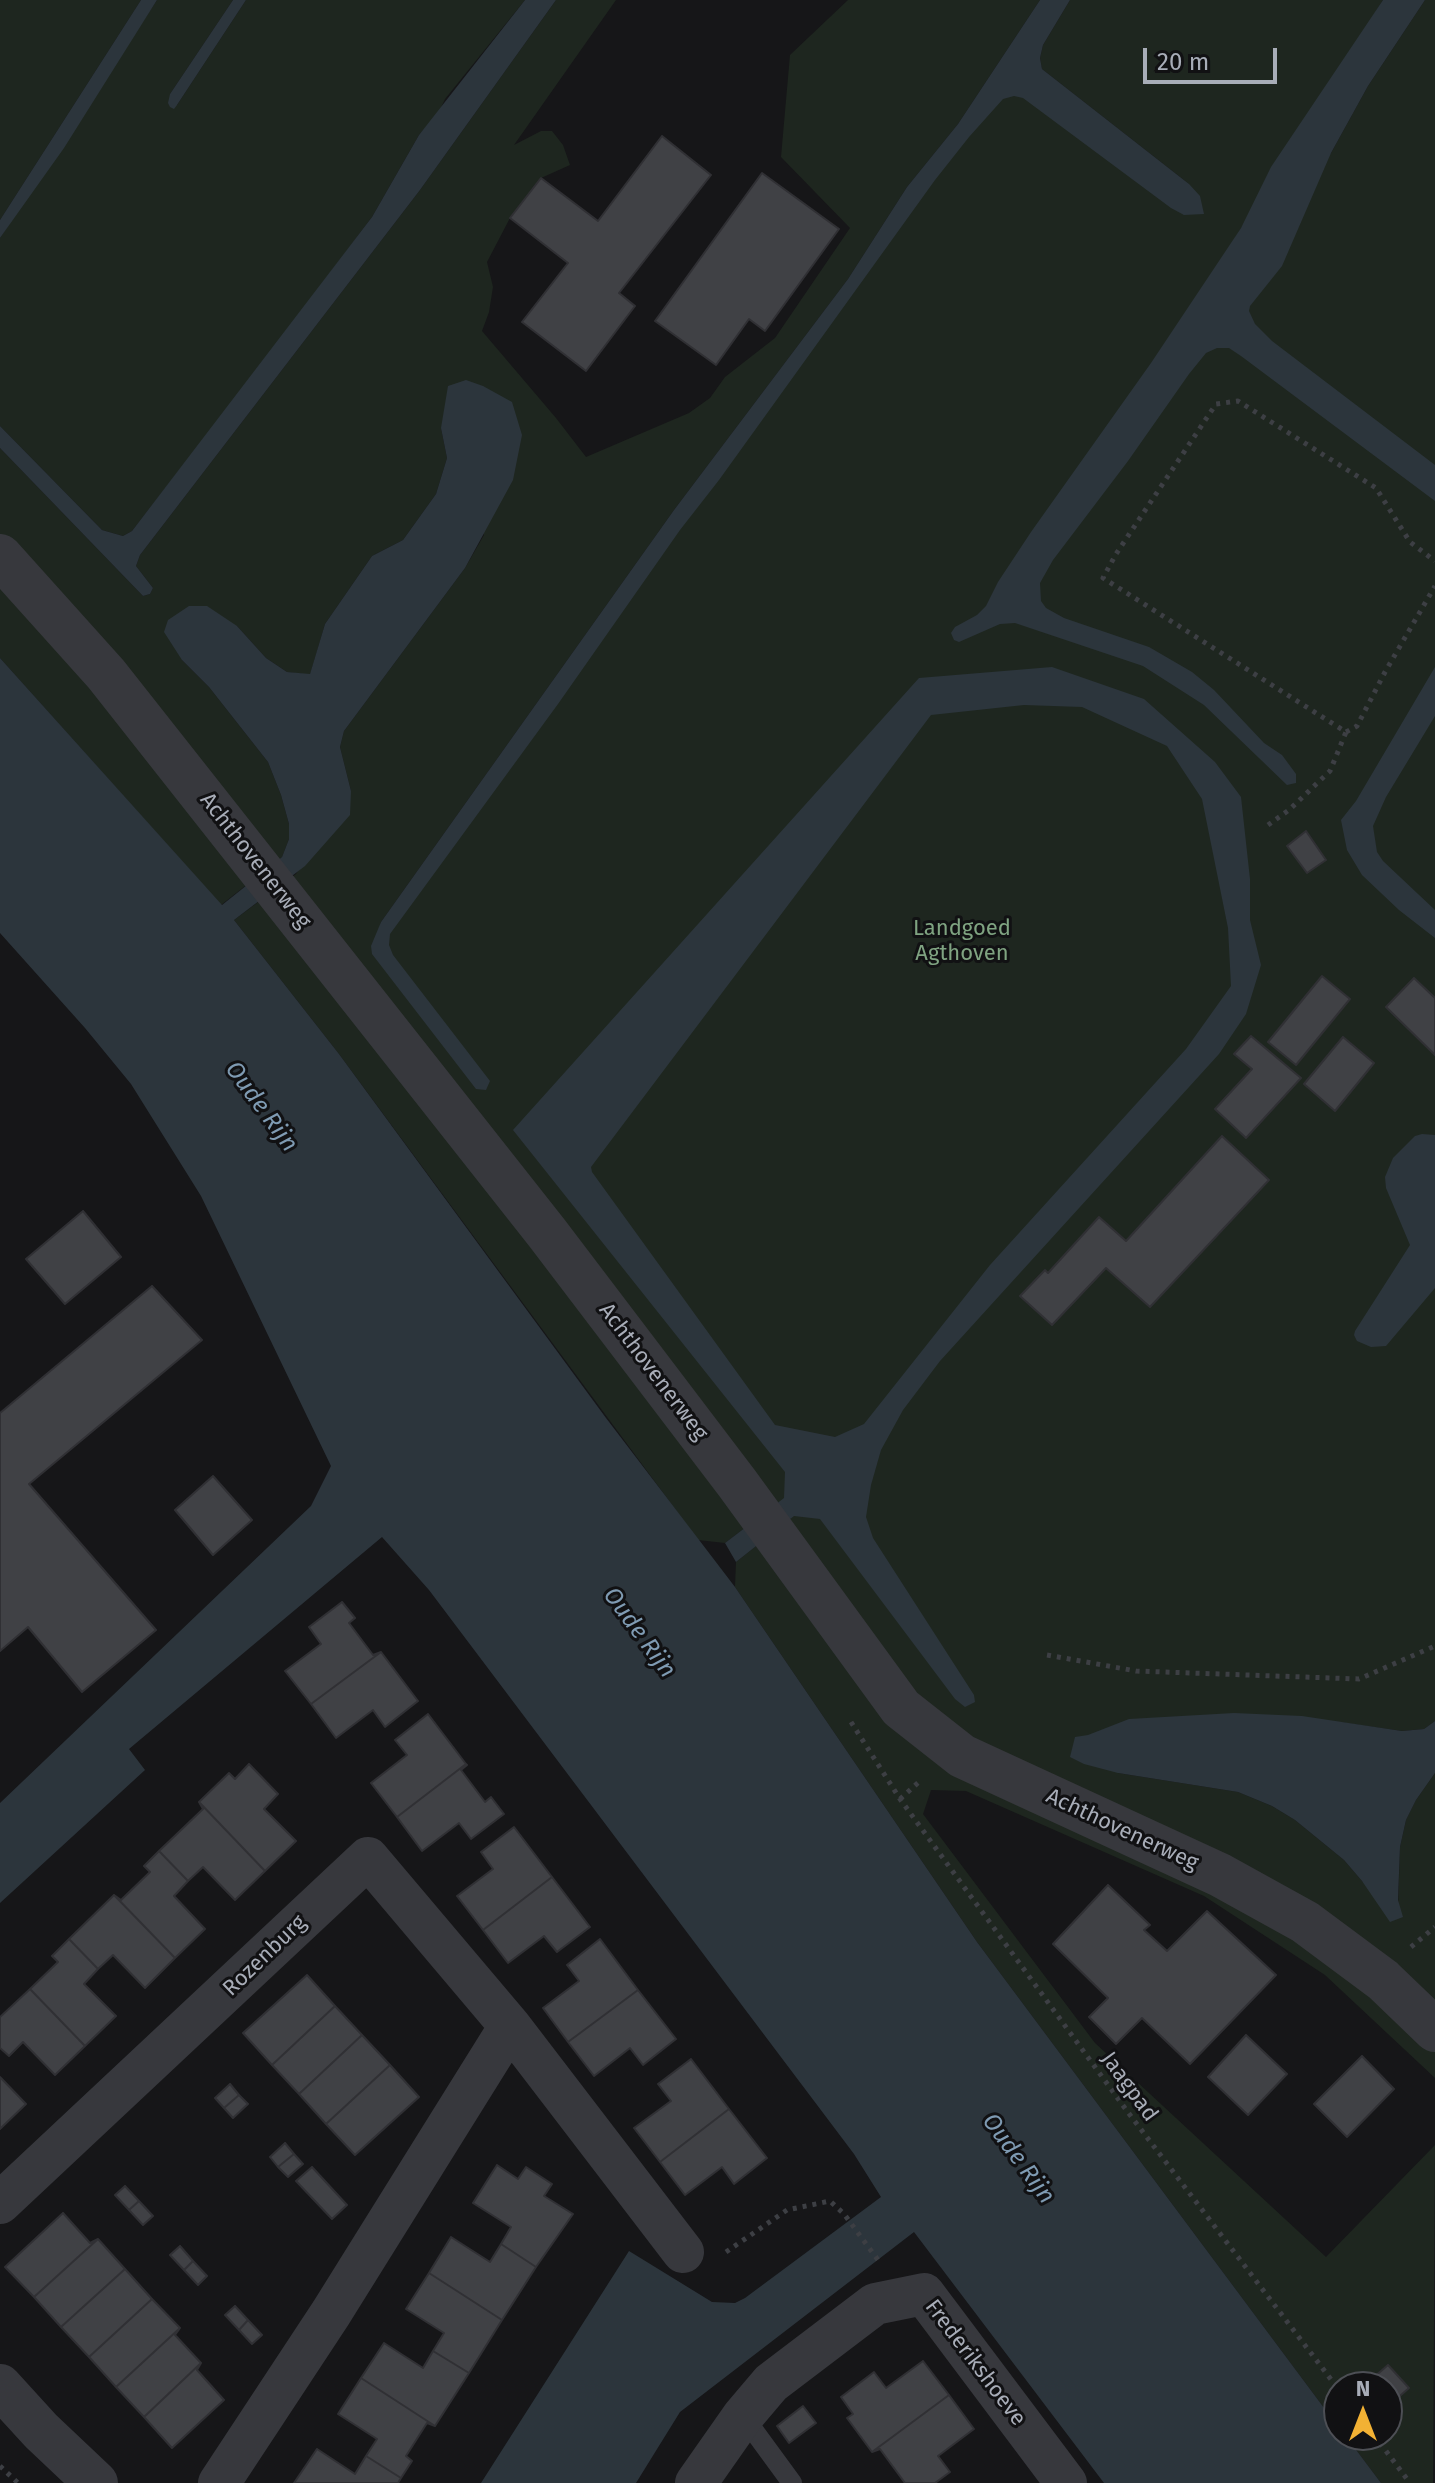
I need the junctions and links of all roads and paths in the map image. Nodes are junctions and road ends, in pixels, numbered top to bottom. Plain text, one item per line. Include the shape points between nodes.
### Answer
1 (0, 556) edge
2 (1435, 561) edge
3 (1435, 586) edge
4 (1346, 732) junction
5 (1268, 825) dead end
6 (1435, 1646) edge
7 (1047, 1655) dead end
8 (900, 1799) dead end
9 (1435, 1927) edge
10 (1415, 1942) dead end
11 (510, 2026) junction
12 (1435, 2030) edge
13 (0, 2203) edge
14 (683, 2252) joint
15 (882, 2264) dead end
16 (1325, 2371) edge
17 (0, 2386) edge
18 (743, 2416) junction
19 (1386, 2451) edge
20 (0, 2466) edge
21 (18, 2483) edge
22 (96, 2483) edge
23 (219, 2483) edge
24 (696, 2483) edge
25 (792, 2483) edge
26 (1066, 2483) edge
27 (1410, 2483) edge

1 - 12 street, Achthovenerweg via 106,674 547,1233 901,1708 955,1752 1220,1875 1305,1922 1383,1980
2 - 4 path via 1410,542 1376,488 1238,401 1216,404 1103,578
3 - 4 path via 1357,726
4 - 5 path via 1330,771
6 - 7 path via 1359,1679 1136,1671
8 - 16 path, Jaagpad
9 - 10 path
11 - 13 street, Rozenburg via 368,1858
11 - 14 street, Rozenburg
11 - 23 street
14 - 15 path via 704,2267 787,2210 830,2201
17 - 22 street
18 - 24 street, Frederikshoeve
18 - 25 lane
18 - 26 street, Frederikshoeve via 771,2383 875,2304 924,2294
19 - 27 path
20 - 21 path

